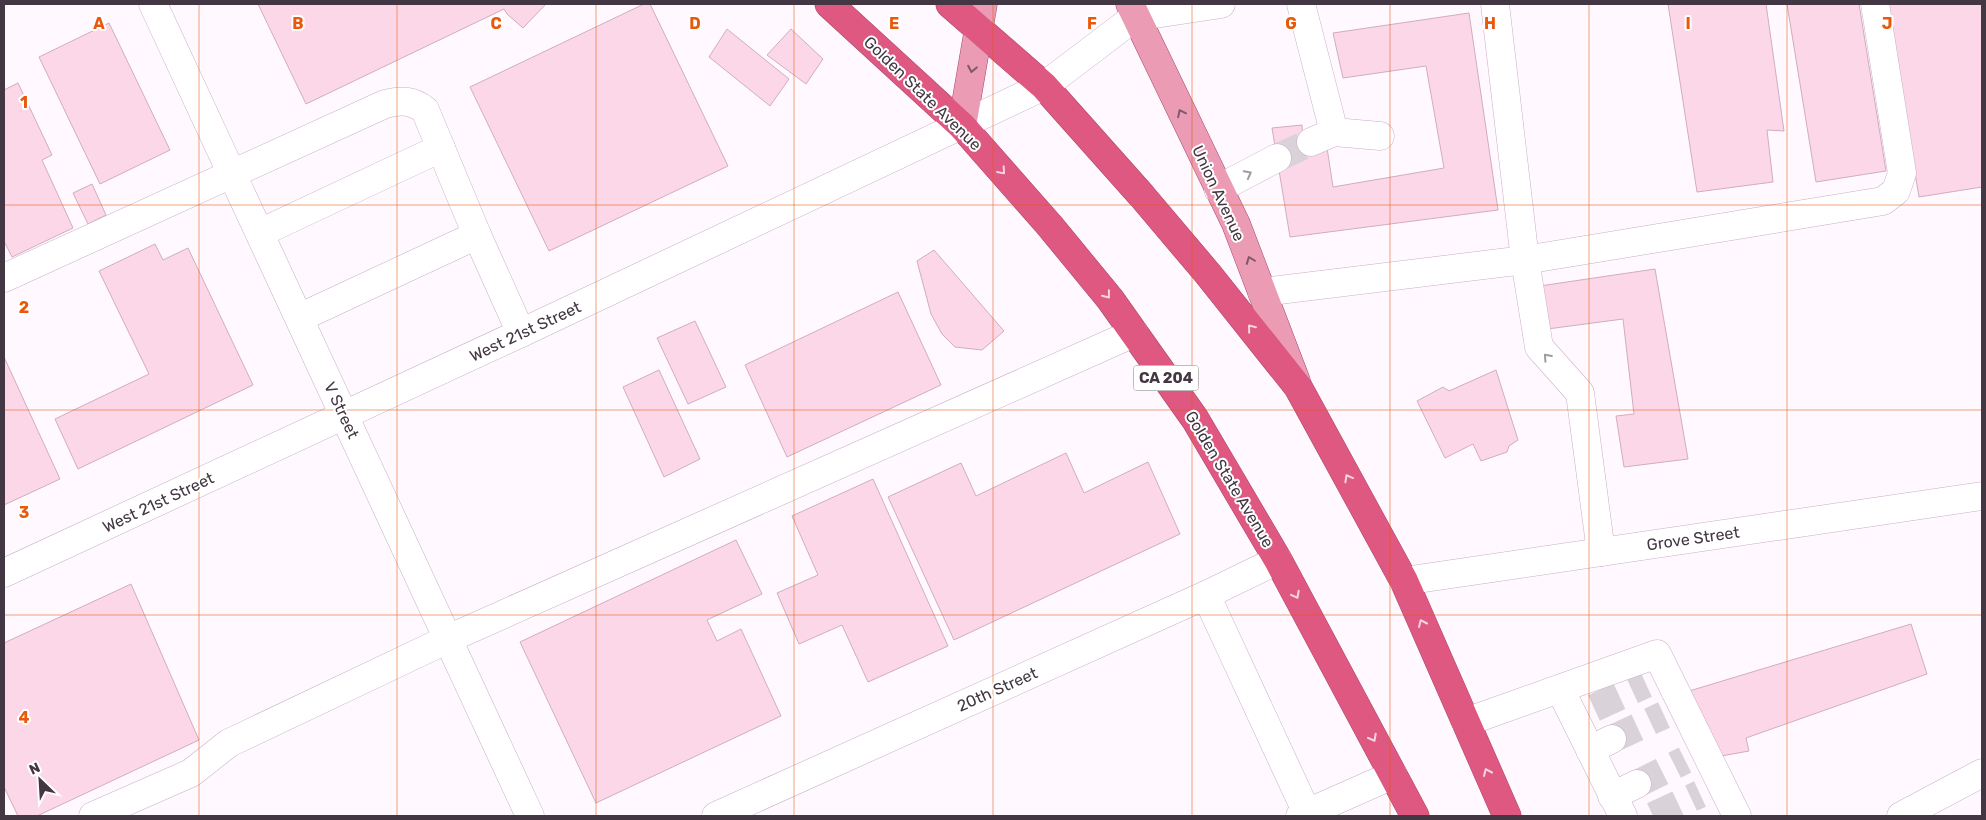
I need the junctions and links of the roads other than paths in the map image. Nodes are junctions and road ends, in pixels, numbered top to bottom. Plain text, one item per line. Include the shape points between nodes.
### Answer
1 (153, 4) edge
2 (829, 4) edge
3 (950, 4) edge
4 (1221, 4) edge
5 (1301, 4) edge
6 (1495, 4) edge
7 (1875, 4) edge
8 (1132, 10) edge
9 (982, 17) edge
10 (1044, 86) junction
11 (962, 126) junction
12 (1380, 136) dead end
13 (441, 148) junction
14 (1277, 158) tunnel mouth
15 (232, 173) junction
16 (1218, 189) junction
17 (260, 233) junction
18 (477, 235) junction
19 (1525, 260) junction
20 (4, 278) edge
21 (1262, 292) junction
22 (299, 318) junction
23 (521, 333) junction
24 (1134, 333) junction
25 (1298, 387) junction
26 (344, 415) junction
27 (1982, 496) edge
28 (1601, 552) junction
29 (1278, 560) junction
30 (4, 573) edge
31 (1404, 581) junction
32 (1206, 595) junction
33 (448, 639) junction
34 (1560, 689) junction
35 (1466, 722) junction
36 (1982, 773) edge
37 (1393, 775) junction
38 (1637, 784) tunnel mouth
39 (1720, 803) edge
40 (1618, 806) edge
41 (1303, 815) edge
42 (93, 816) edge
43 (530, 816) edge
44 (716, 816) edge
45 (1415, 816) edge
46 (1507, 816) edge
47 (1902, 816) edge

1 - 15 street, V Street
2 - 11 highway, Golden State Avenue / CA 204
3 - 9 highway
4 - 8 street
5 - 12 street via 1322,137
6 - 19 street
7 - 19 street via 1902,173 1896,191 1883,201
8 - 10 street, West 21st Street
16 -> 8 main road, Union Avenue
9 - 10 highway
9 -> 11 main road
10 - 11 street, West 21st Street
25 -> 10 highway via 1208,274
11 - 23 street, West 21st Street
11 -> 24 highway, Golden State Avenue / CA 204 via 1050,226
13 - 15 street via 425,110 416,103 400,100
13 - 17 street
13 - 18 street
16 -> 14 street
15 - 17 street, V Street
15 - 20 street
21 -> 16 main road, Union Avenue via 1236,224
17 - 22 street, V Street
18 - 22 street
18 - 23 street
19 - 21 street
28 -> 19 street via 1580,393 1539,347
21 - 25 main road, Union Avenue
22 - 26 street, V Street
23 - 26 street, West 21st Street
24 - 29 highway, Golden State Avenue / CA 204 via 1195,419
24 - 33 street
31 -> 25 highway
26 - 30 street, West 21st Street
26 - 33 street, V Street
27 - 28 street, Grove Street
28 - 31 street, Grove Street
29 - 32 street, 20th Street
29 -> 37 highway, Golden State Avenue / CA 204
35 -> 31 highway
32 - 41 street
32 - 44 street, 20th Street
33 - 42 street via 229,743 191,773
33 - 43 street, V Street
34 - 35 street
34 - 39 street via 1658,654 1657,678
34 - 40 street via 1584,713 1601,744
46 -> 35 highway
36 - 47 street
37 - 41 street
37 - 45 highway, Golden State Avenue / CA 204
38 - 40 street

